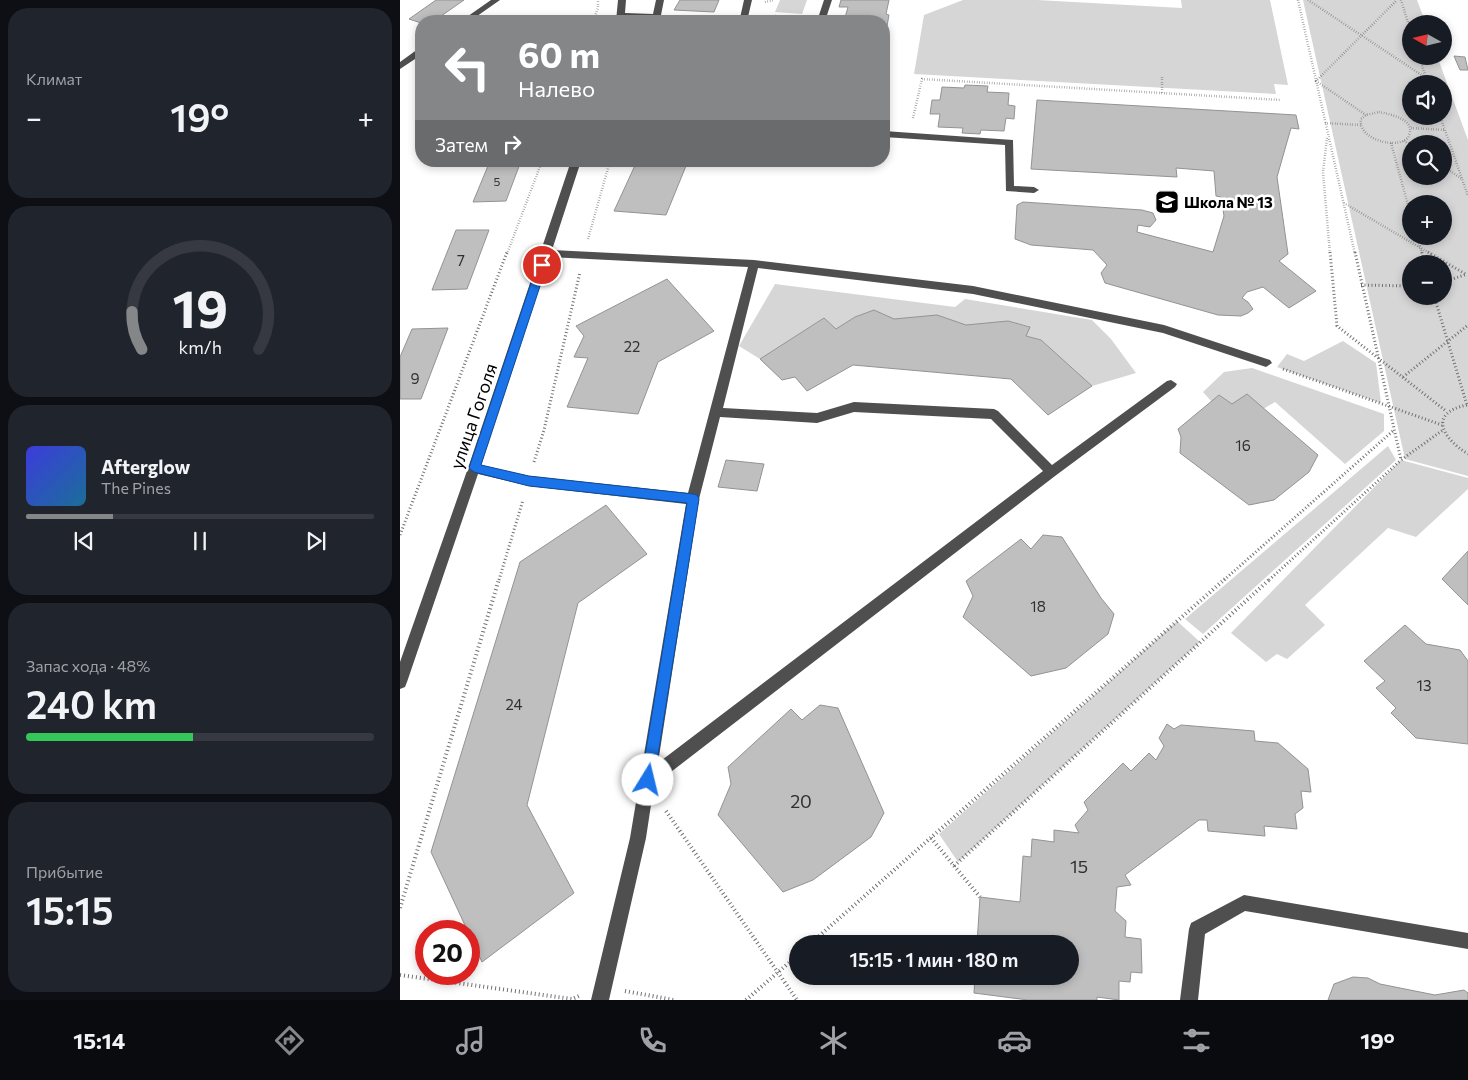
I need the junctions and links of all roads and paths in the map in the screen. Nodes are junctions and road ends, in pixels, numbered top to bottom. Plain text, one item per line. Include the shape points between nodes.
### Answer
1 (496, 0) edge
2 (598, 0) edge
3 (622, 0) edge
4 (660, 0) edge
5 (748, 0) edge
6 (828, 0) edge
7 (1298, 0) edge
8 (1308, 0) edge
9 (1399, 0) edge
10 (474, 15) edge
11 (595, 15) edge
12 (621, 15) edge
13 (657, 15) edge
14 (744, 15) edge
15 (823, 15) edge
16 (1405, 15) edge
17 (1362, 36) junction
18 (415, 55) edge
19 (400, 66) edge
20 (1421, 75) edge
21 (1162, 77) dead end
22 (1316, 80) junction
23 (1162, 93) junction
24 (1281, 100) dead end
25 (1366, 115) junction
26 (1325, 123) junction
27 (1361, 125) junction
28 (1443, 125) edge
29 (1411, 128) junction
30 (1445, 130) junction
31 (890, 134) edge
32 (1327, 134) junction
33 (1410, 135) edge
34 (909, 136) junction
35 (1402, 140) edge
36 (1391, 142) junction
37 (540, 167) edge
38 (574, 167) edge
39 (608, 167) edge
40 (1452, 173) edge
41 (1462, 180) junction
42 (1034, 190) dead end
43 (1405, 195) edge
44 (1468, 196) edge
45 (1344, 202) junction
46 (1420, 247) junction
47 (546, 253) junction
48 (584, 255) junction
49 (1422, 255) edge
50 (754, 264) junction
51 (1468, 274) edge
52 (1452, 279) edge
53 (1361, 285) junction
54 (1402, 286) edge
55 (1437, 305) edge
56 (1468, 325) edge
57 (1448, 341) junction
58 (1379, 358) junction
59 (1266, 363) joint
60 (1403, 377) junction
61 (1171, 384) dead end
62 (1467, 405) edge
63 (1389, 406) junction
64 (1446, 411) junction
65 (717, 412) junction
66 (1443, 428) junction
67 (1394, 430) junction
68 (1468, 454) edge
69 (1400, 460) junction
70 (474, 468) junction
71 (1051, 472) junction
72 (529, 481) junction
73 (693, 499) junction
74 (400, 535) edge
75 (400, 682) edge
76 (648, 780) junction
77 (930, 838) junction
78 (954, 866) junction
79 (980, 897) dead end
80 (400, 908) edge
81 (820, 935) edge
82 (1468, 941) edge
83 (789, 963) edge
84 (778, 972) junction
85 (400, 975) edge
86 (601, 994) edge
87 (674, 1000) edge
88 (746, 1000) edge
89 (797, 1000) edge
90 (1190, 1000) edge

1 - 10 street
2 - 11 path
3 - 12 street
4 - 13 street
5 - 14 street
6 - 15 street
7 - 22 path
8 - 17 path
9 - 16 path
9 - 17 path
17 - 20 path
17 - 22 path
18 - 19 street
21 - 23 path
22 - 25 path
22 - 26 path
23 - 24 path
23 - 34 path via 922,79
25 - 27 path
25 - 29 path via 1390,113 1399,116
26 - 27 path
26 - 32 path
27 - 36 path via 1371,137
28 - 30 path
29 - 30 path
29 - 33 path
30 - 41 path
31 - 34 street
32 - 45 path
32 - 58 path via 1323,172 1337,326
34 - 42 street via 1010,142 1009,189
35 - 36 path
36 - 43 path
37 - 74 path
38 - 47 street, улица Гоголя
39 - 48 path
40 - 41 path
41 - 44 path
45 - 46 path
45 - 53 path
46 - 49 path
46 - 51 path
47 - 48 street
47 - 70 street, улица Гоголя
48 - 50 street
48 - 72 path via 544,430
50 - 59 street via 973,290 1164,329
50 - 65 street
51 - 52 path
53 - 54 path
53 - 58 path
55 - 57 path
56 - 57 path
57 - 60 path
57 - 62 path
58 - 60 path
58 - 63 path
59 - 63 path
60 - 64 path
61 - 71 street
62 - 64 path
63 - 66 path
63 - 67 path
64 - 66 path
65 - 71 street via 816,418 854,407 994,414
65 - 73 street
66 - 68 path via 1449,440
66 - 69 path
67 - 69 path
67 - 77 path
69 - 78 path
70 - 72 street
70 - 75 street, улица Гоголя
71 - 76 street
72 - 73 street
72 - 80 path
73 - 76 street
76 - 84 path via 667,813
76 - 86 street via 638,838
77 - 78 path
77 - 81 path
78 - 79 path
82 - 90 street via 1244,903 1197,929
83 - 84 path
84 - 88 path
84 - 89 path
85 - 86 path via 572,999
86 - 87 path

